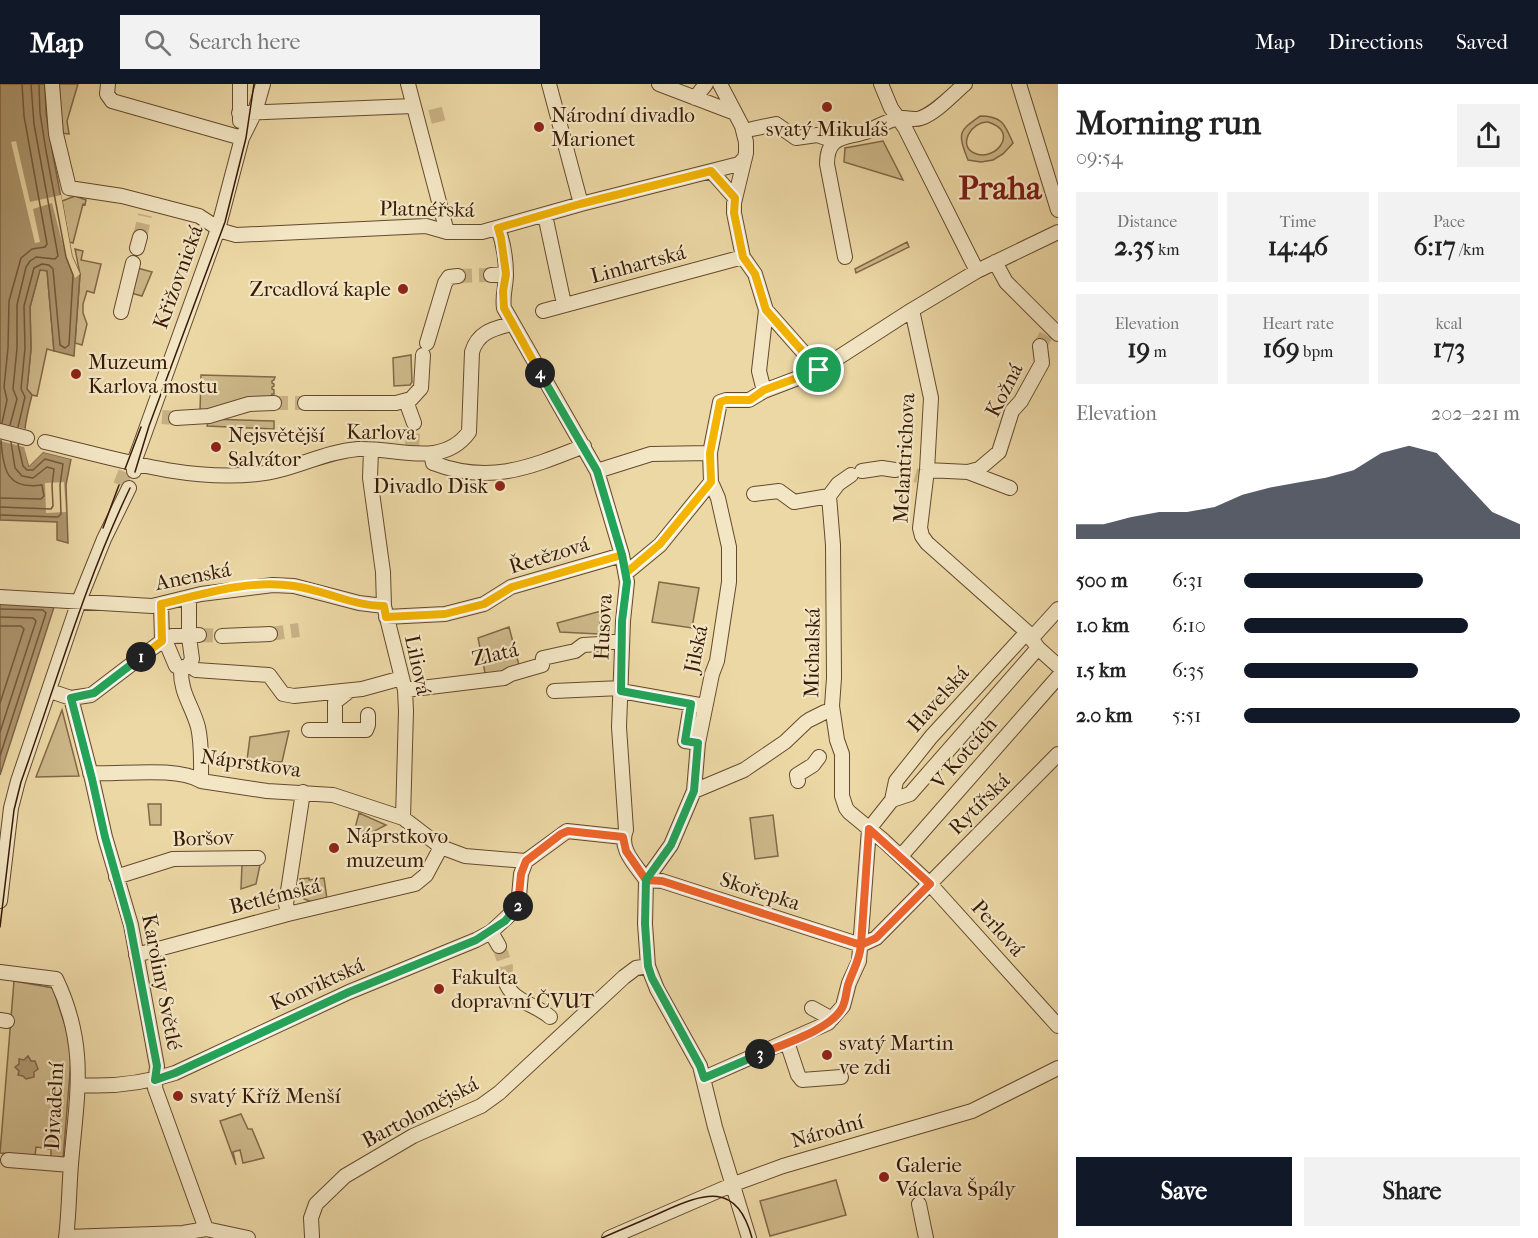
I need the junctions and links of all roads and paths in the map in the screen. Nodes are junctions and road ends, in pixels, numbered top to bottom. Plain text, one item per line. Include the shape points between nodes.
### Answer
1 (52, 84) edge
2 (108, 84) edge
3 (240, 84) edge
4 (248, 84) edge
5 (263, 84) edge
6 (408, 84) edge
7 (549, 84) edge
8 (659, 84) edge
9 (706, 84) edge
10 (720, 84) edge
11 (881, 84) edge
12 (965, 84) edge
13 (1018, 84) edge
14 (695, 98) junction
15 (246, 112) junction
16 (735, 113) junction
17 (895, 113) junction
18 (420, 114) junction
19 (752, 129) dead end
20 (242, 133) junction
21 (835, 141) junction
22 (745, 158) junction
23 (711, 171) junction
24 (735, 198) junction
25 (580, 204) junction
26 (1058, 210) edge
27 (545, 215) junction
28 (498, 228) junction
29 (219, 229) junction
30 (447, 232) junction
31 (1058, 232) edge
32 (743, 257) junction
33 (845, 257) dead end
34 (995, 262) junction
35 (132, 263) dead end
36 (977, 271) junction
37 (491, 274) tunnel mouth
38 (506, 274) junction
39 (458, 276) dead end
40 (564, 304) junction
41 (766, 310) junction
42 (912, 310) junction
43 (543, 311) dead end
44 (121, 312) dead end
45 (512, 324) junction
46 (1049, 335) edge
47 (819, 370) junction
48 (764, 390) junction
49 (406, 401) junction
50 (274, 403) tunnel mouth
51 (305, 403) tunnel mouth
52 (176, 418) tunnel mouth
53 (414, 423) tunnel mouth
54 (0, 431) edge
55 (27, 438) dead end
56 (45, 442) dead end
57 (584, 446) junction
58 (371, 450) junction
59 (710, 453) junction
60 (431, 454) junction
61 (132, 468) junction
62 (896, 470) tunnel mouth
63 (597, 471) junction
64 (968, 472) junction
65 (924, 475) junction
66 (711, 482) junction
67 (125, 487) tunnel mouth
68 (1010, 488) dead end
69 (754, 494) dead end
70 (829, 496) junction
71 (622, 555) junction
72 (626, 573) junction
73 (0, 597) edge
74 (189, 597) junction
75 (79, 601) junction
76 (161, 604) junction
77 (1058, 609) edge
78 (385, 612) junction
79 (270, 634) tunnel mouth
80 (194, 636) junction
81 (222, 636) tunnel mouth
82 (164, 640) junction
83 (1032, 640) junction
84 (622, 642) junction
85 (185, 666) junction
86 (1058, 666) edge
87 (1058, 677) edge
88 (403, 684) junction
89 (621, 689) junction
90 (50, 691) junction
91 (350, 691) junction
92 (554, 691) dead end
93 (71, 698) junction
94 (691, 704) junction
95 (705, 706) junction
96 (833, 712) junction
97 (368, 715) dead end
98 (309, 730) dead end
99 (335, 730) junction
100 (698, 743) junction
101 (838, 744) junction
102 (1058, 754) edge
103 (90, 773) junction
104 (201, 781) junction
105 (798, 781) dead end
106 (694, 791) junction
107 (303, 792) junction
108 (892, 800) junction
109 (404, 818) junction
110 (869, 829) junction
111 (623, 837) junction
112 (441, 847) junction
113 (901, 856) junction
114 (258, 858) dead end
115 (526, 861) junction
116 (116, 877) junction
117 (646, 880) junction
118 (930, 884) junction
119 (0, 902) edge
120 (288, 914) junction
121 (490, 932) junction
122 (861, 945) junction
123 (499, 946) tunnel mouth
124 (136, 955) junction
125 (648, 966) junction
126 (0, 972) edge
127 (506, 980) tunnel mouth
128 (812, 1008) dead end
129 (550, 1017) dead end
130 (832, 1019) junction
131 (1058, 1026) edge
132 (787, 1042) junction
133 (1058, 1068) edge
134 (841, 1077) dead end
135 (704, 1078) junction
136 (155, 1080) junction
137 (79, 1085) junction
138 (8, 1160) dead end
139 (71, 1165) junction
140 (734, 1184) junction
141 (919, 1204) dead end
142 (206, 1229) junction
143 (66, 1237) edge
144 (310, 1237) edge
145 (248, 1238) edge
146 (609, 1238) edge
147 (749, 1238) edge
148 (926, 1238) edge

1 - 29 street, Platnéřská via 56,134 69,188 122,196 147,209 199,216
2 - 20 street via 110,100
3 - 15 street, Křižovnická
4 - 15 street
5 - 15 street, Křižovnická
6 - 18 street
7 - 25 street
8 - 14 street
9 - 14 street
10 - 16 street
11 - 17 street
12 - 17 street via 927,115 915,119
13 - 26 street
14 - 16 street
15 - 18 street
15 - 20 street, Křižovnická
16 - 22 street via 746,142
17 - 21 street via 868,131
17 - 36 street
18 - 30 street
19 - 21 street via 776,124 795,138 817,135
20 - 29 street, Křižovnická
21 - 33 street via 827,164
22 - 23 street, Platnéřská via 739,164
22 - 24 street
23 - 24 street
23 - 25 street, Platnéřská
24 - 32 street via 734,213
25 - 27 street, Platnéřská
27 - 28 street, Platnéřská
27 - 40 street
28 - 30 street, Platnéřská
28 - 38 street, Husova
29 - 30 street, Platnéřská via 236,235 426,226
29 - 61 street, Křižovnická via 156,417
31 - 34 street
32 - 40 street, Linhartská
32 - 41 street via 755,274
34 - 36 street
34 - 46 street via 1006,282
35 - 44 street
36 - 42 street
37 - 38 street
38 - 45 street, Husova via 503,300
39 - 49 street via 449,277 445,283 425,349 421,388
40 - 43 street, Linhartská
41 - 47 street
41 - 48 street via 759,371
42 - 47 street
42 - 65 street, Melantrichova via 931,398
45 - 57 street, Husova
45 - 60 street via 483,333 474,343 469,432 445,452
46 - 64 street, Kožná via 1042,363 1012,411 999,452 979,469
47 - 48 street
48 - 59 street via 750,400 720,402
49 - 51 street
49 - 53 street
50 - 52 street via 249,404 209,416
54 - 55 street
56 - 61 street, Karlova
57 - 60 street, Karlova via 511,472 458,471 434,463
57 - 63 street, Husova
58 - 60 street, Karlova
58 - 61 street, Karlova via 329,453 297,466 249,475
58 - 78 street, Liliová via 370,478
59 - 63 street via 651,454
59 - 66 street, Jilská
62 - 70 street via 882,468 856,473 838,484
63 - 71 street, Husova
64 - 65 street
64 - 68 street
65 - 83 street, Melantrichova via 922,536
66 - 72 street via 675,528
66 - 95 street, Jilská via 729,547 729,582 717,660
67 - 75 street
69 - 70 street via 779,491 794,502
70 - 96 street, Michalská via 833,544
71 - 72 street, Husova
71 - 78 street, Řetězová via 512,587 484,604 445,614
72 - 84 street, Husova
73 - 75 street, Anenská
74 - 76 street, Anenská
74 - 78 street, Anenská via 263,585 294,586
74 - 80 street
75 - 76 street, Anenská
75 - 90 street
76 - 82 street
77 - 83 street, Havelská
78 - 88 street, Liliová
79 - 81 street
80 - 82 street
80 - 85 street via 192,659
82 - 85 street via 174,664
82 - 93 street via 94,693
83 - 86 street, Melantrichova
83 - 108 street, Havelská via 910,794
83 - 108 street, Havelská via 931,737 896,781
84 - 88 street, Zlatá via 583,645 575,651 543,658 542,665 504,678
84 - 89 street, Husova
85 - 91 street, Zlatá via 268,675 286,695
85 - 104 street via 182,686 198,728
87 - 113 street, V Kotcích
88 - 91 street, Zlatá
88 - 109 street, Liliová
89 - 92 street
89 - 94 street
89 - 111 street, Husova via 619,727 626,830
90 - 93 street
90 - 119 street via 11,808
91 - 99 street via 335,702
93 - 103 street, Karoliny Světlé
94 - 95 street
94 - 100 street via 685,741
95 - 100 street, Jilská
96 - 101 street, Michalská
96 - 106 street via 808,721 744,770
97 - 99 street via 366,730
98 - 99 street
100 - 106 street, Jilská
101 - 105 street via 797,775
101 - 110 street, Michalská via 842,754 843,803
102 - 118 street, Rytířská
103 - 104 street, Náprstkova via 169,773
103 - 116 street, Karoliny Světlé
104 - 107 street, Náprstkova
106 - 117 street, Jilská via 671,845
107 - 109 street, Náprstkova via 333,795
107 - 120 street via 286,904
108 - 110 street, Havelská
109 - 112 street
110 - 113 street, Michalská
110 - 122 street
111 - 115 street via 567,831
111 - 117 street, Husova via 626,851
112 - 115 street via 465,856
112 - 120 street, Betlémská via 426,875 415,884
113 - 118 street, Perlová
114 - 116 street, Boršov via 173,859
115 - 121 street, Konviktská via 518,907
116 - 124 street, Karoliny Světlé
117 - 122 street, Skořepka via 662,881
117 - 125 street
118 - 122 street, Rytířská via 876,938
118 - 131 street, Perlová
120 - 124 street, Betlémská
121 - 123 street
121 - 136 street, Konviktská
122 - 130 street via 843,1006
124 - 136 street, Karoliny Světlé via 157,1066
125 - 135 street
125 - 144 street, Bartolomějská via 636,968 624,977 481,1106 413,1136 345,1176 316,1204
126 - 137 street, Divadelní via 56,979 77,1040
127 - 129 street via 526,1005 541,1008
128 - 130 street
130 - 132 street
132 - 134 street via 802,1080
132 - 135 street
133 - 140 street, Národní via 955,1117 821,1153
135 - 140 street
136 - 137 street, Konviktská
136 - 142 street, Karoliny Světlé
137 - 139 street, Divadelní
138 - 139 street
139 - 143 street, Divadelní
140 - 146 street, Národní
140 - 147 street
141 - 148 street
142 - 143 street
142 - 145 street

